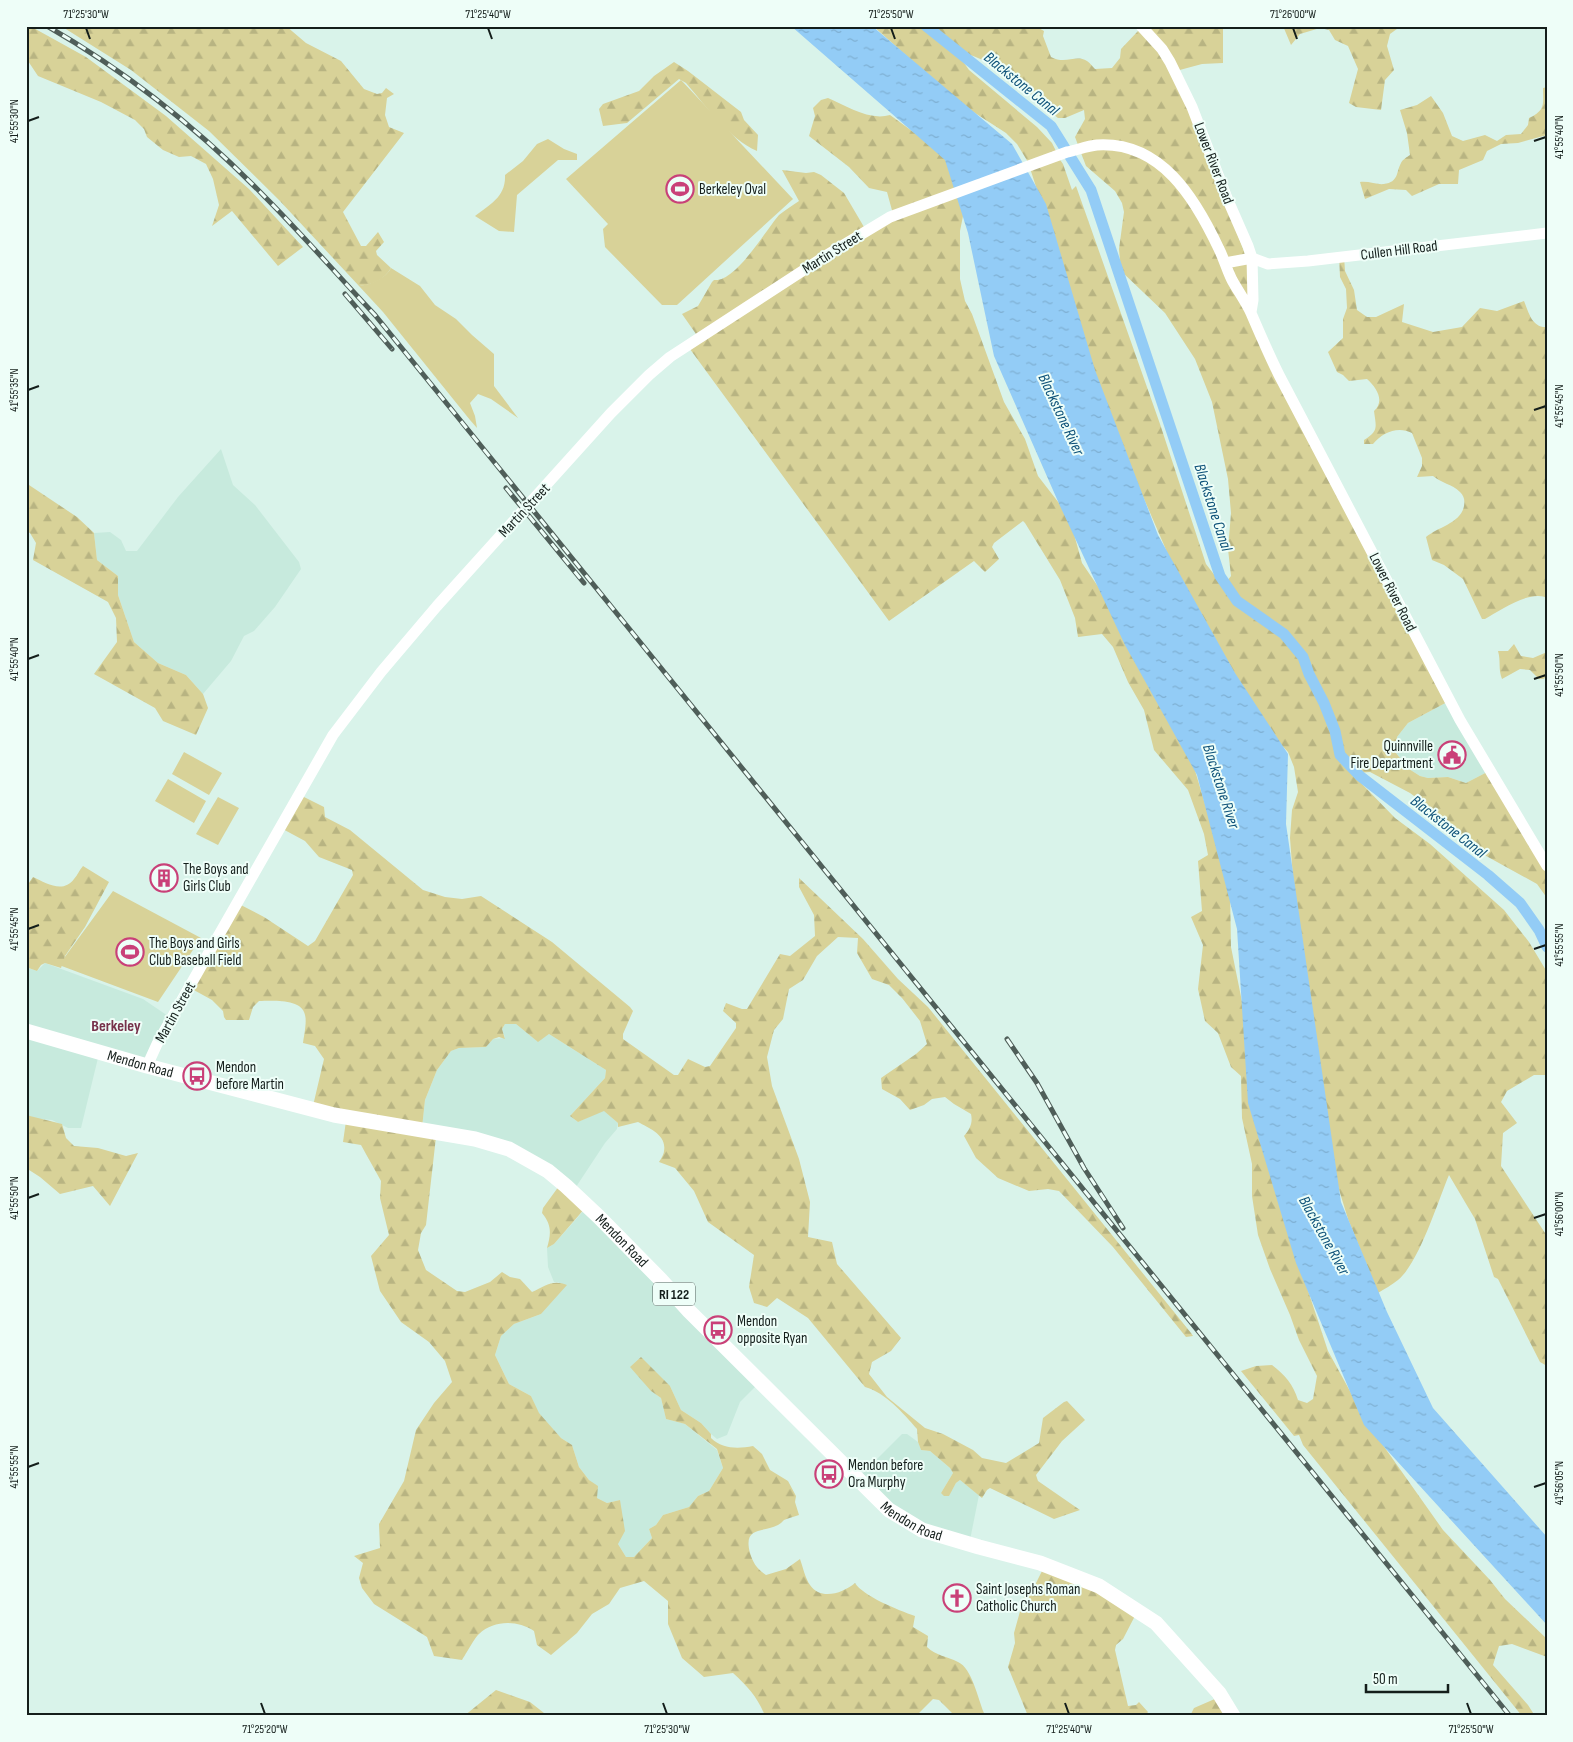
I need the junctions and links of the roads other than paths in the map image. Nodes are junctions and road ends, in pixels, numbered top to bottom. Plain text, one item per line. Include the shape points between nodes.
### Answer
1 (1141, 26) edge
2 (1081, 148) joint
3 (1547, 233) edge
4 (1252, 258) junction
5 (1225, 263) junction
6 (1250, 312) junction
7 (1547, 866) edge
8 (26, 1031) edge
9 (147, 1066) junction
10 (1233, 1716) edge

1 - 4 street, Lower River Road via 1162,49 1192,107
2 - 5 street, Lower River Road via 1111,145 1151,158 1174,177 1198,210
2 - 9 street, Martin Street via 909,209 873,226 670,357 649,375 450,591 333,735
3 - 4 street, Cullen Hill Road via 1268,264
4 - 5 street
4 - 6 street, Lower River Road via 1253,300
5 - 6 street, Lower River Road
6 - 7 street, Lower River Road via 1279,375 1425,656
8 - 9 main road, Mendon Road / RI 122
9 - 10 main road, Mendon Road / RI 122 via 334,1115 475,1139 509,1149 548,1171 599,1217 889,1510 922,1530 1040,1563 1099,1586 1156,1623 1219,1693

